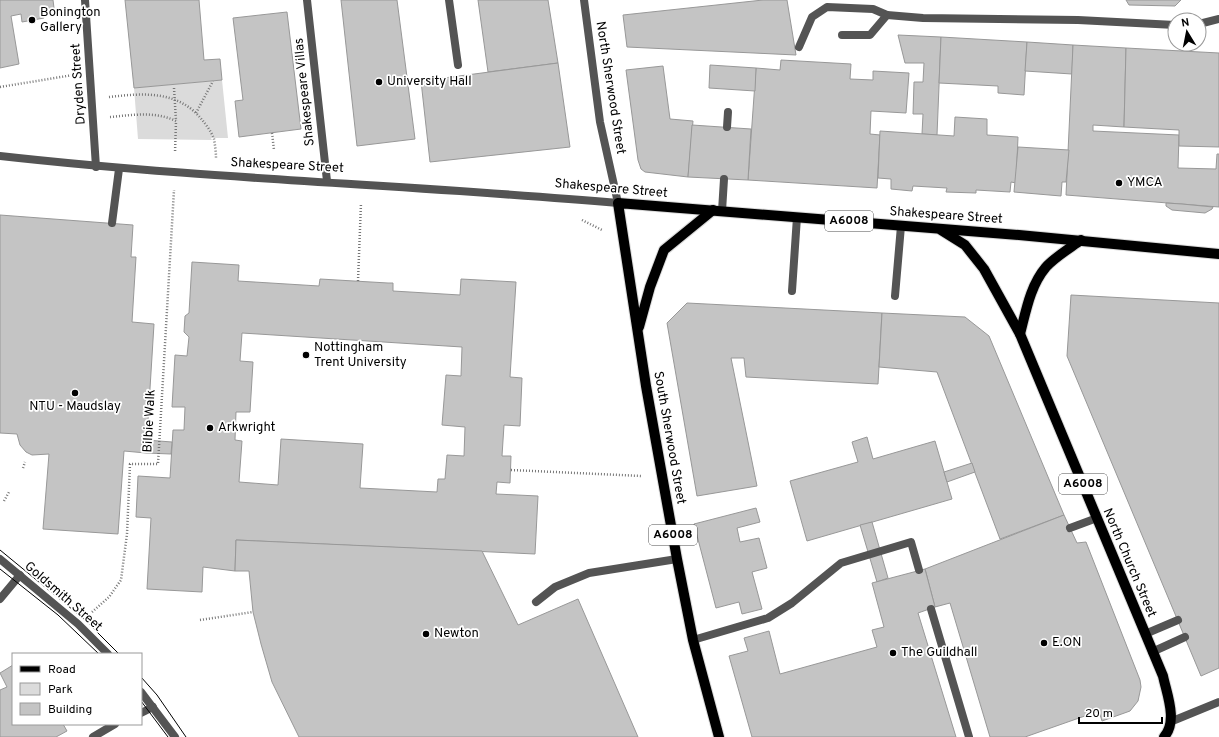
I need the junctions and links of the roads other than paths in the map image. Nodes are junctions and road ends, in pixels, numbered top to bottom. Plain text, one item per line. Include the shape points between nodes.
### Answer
1 (85, 0) edge
2 (307, 0) edge
3 (449, 0) edge
4 (584, 0) edge
5 (887, 15) junction
6 (1219, 19) edge
7 (1207, 22) edge
8 (1167, 26) edge
9 (842, 34) dead end
10 (799, 47) dead end
11 (458, 65) dead end
12 (728, 112) dead end
13 (727, 128) dead end
14 (0, 156) edge
15 (96, 167) junction
16 (119, 169) junction
17 (724, 179) dead end
18 (327, 181) junction
19 (618, 203) junction
20 (717, 210) junction
21 (797, 217) junction
22 (112, 223) dead end
23 (901, 226) junction
24 (938, 229) junction
25 (1081, 240) junction
26 (1219, 254) edge
27 (792, 292) dead end
28 (895, 296) dead end
29 (638, 331) junction
30 (1020, 334) junction
31 (1097, 518) junction
32 (1070, 528) dead end
33 (0, 559) edge
34 (677, 559) junction
35 (919, 570) dead end
36 (20, 575) junction
37 (0, 599) edge
38 (536, 602) dead end
39 (931, 609) dead end
40 (1178, 620) dead end
41 (1145, 634) junction
42 (1185, 636) dead end
43 (693, 640) junction
44 (1152, 652) junction
45 (107, 653) edge
46 (142, 693) edge
47 (1219, 702) edge
48 (153, 707) junction
49 (142, 712) edge
50 (1170, 722) junction
51 (113, 725) edge
52 (93, 737) edge
53 (175, 737) edge
54 (719, 737) edge
55 (969, 737) edge
56 (1164, 737) edge

1 - 15 street, Dryden Street
2 - 18 street, Shakespeare Villas
3 - 11 street
4 - 19 street, North Sherwood Street via 600,122
5 - 8 street via 923,18 1078,20
5 - 9 street via 870,35
5 - 10 street via 873,10 827,7 812,16
6 - 7 street
12 - 13 street
14 - 15 street, Shakespeare Street
15 - 16 street, Shakespeare Street
16 - 18 street, Shakespeare Street
16 - 22 street
17 - 20 street
18 - 19 street, Shakespeare Street
19 - 20 main road, Shakespeare Street / A6008
19 - 29 main road, South Sherwood Street / A6008
20 - 21 main road, Shakespeare Street / A6008
20 - 29 main road, South Sherwood Street / A6008 via 664,250 650,287
21 - 23 main road, Shakespeare Street / A6008
21 - 27 street
23 - 24 main road, Shakespeare Street / A6008
23 - 28 street
24 - 25 main road, Shakespeare Street / A6008
24 - 30 main road, North Church Street / A6008 via 965,245 984,269
25 - 26 main road, Shakespeare Street / A6008
25 - 30 main road via 1046,266 1028,303
29 - 34 main road, South Sherwood Street / A6008
30 - 31 main road, North Church Street / A6008
31 - 32 street
31 - 41 main road, North Church Street / A6008
33 - 36 street, Goldsmith Street
34 - 38 street via 589,573 555,587
34 - 43 main road, South Sherwood Street / A6008
35 - 43 street via 911,542 841,563 792,603 768,618
36 - 37 street
36 - 45 street, Goldsmith Street via 78,624
39 - 55 street
40 - 41 street
41 - 44 main road, North Church Street / A6008
42 - 44 street
43 - 54 main road, South Sherwood Street / A6008
44 - 50 main road, North Church Street / A6008 via 1163,676
46 - 48 street
47 - 50 street
48 - 49 street
48 - 53 street
50 - 56 main road, North Church Street / A6008
51 - 52 street

